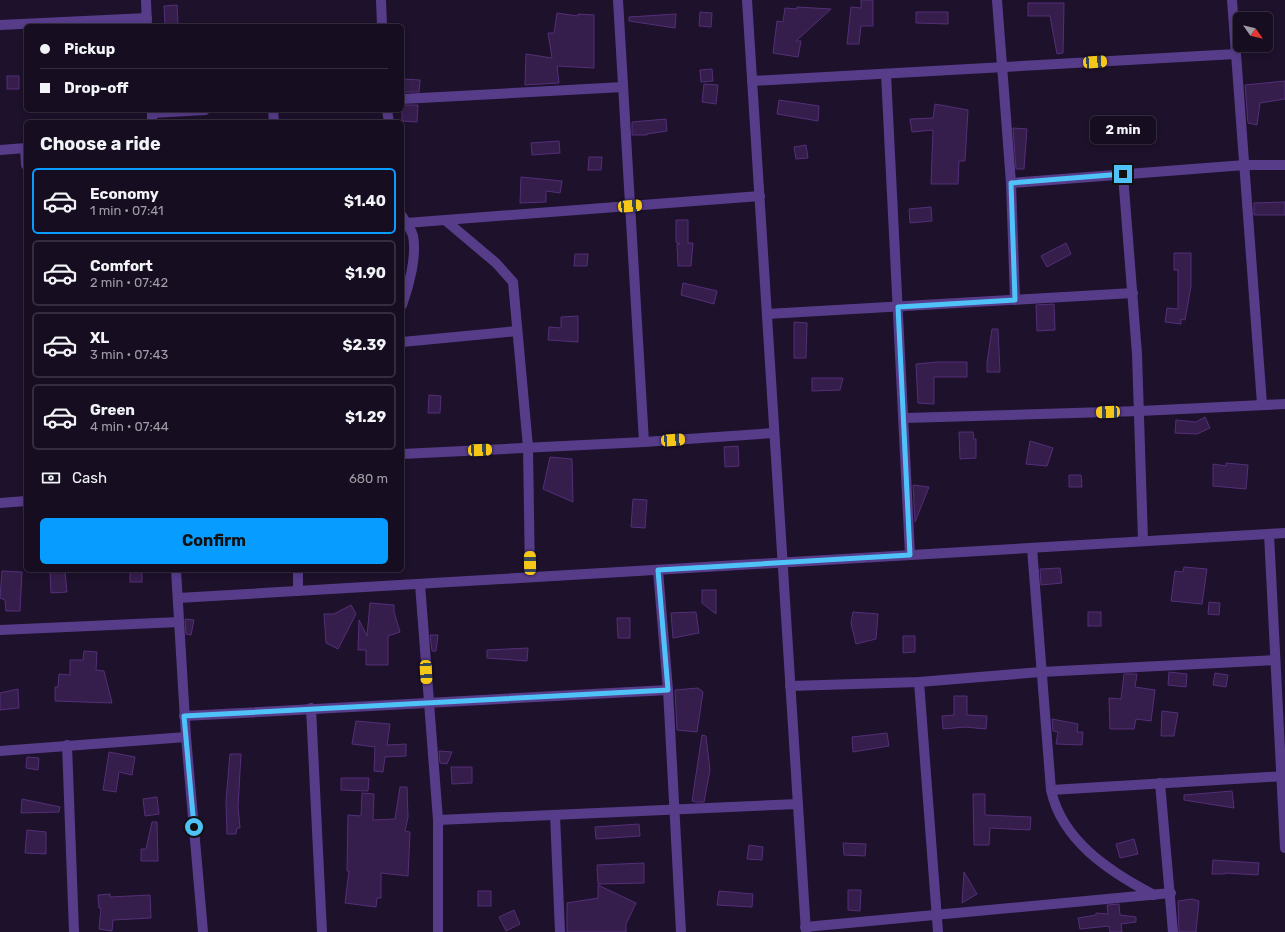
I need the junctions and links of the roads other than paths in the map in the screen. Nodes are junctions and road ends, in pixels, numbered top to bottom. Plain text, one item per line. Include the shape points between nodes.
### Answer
1 (146, 0) edge
2 (381, 0) edge
3 (618, 0) edge
4 (747, 0) edge
5 (997, 0) edge
6 (1232, 0) edge
7 (147, 22) edge
8 (49, 24) edge
9 (382, 24) edge
10 (0, 25) edge
11 (24, 25) edge
12 (1236, 54) junction
13 (1001, 68) junction
14 (886, 74) junction
15 (752, 81) junction
16 (623, 88) junction
17 (404, 99) edge
18 (184, 112) edge
19 (152, 115) edge
20 (24, 148) edge
21 (0, 150) edge
22 (1245, 165) junction
23 (1285, 165) edge
24 (1123, 174) junction
25 (1011, 183) junction
26 (760, 196) junction
27 (630, 206) junction
28 (404, 220) edge
29 (445, 220) junction
30 (1133, 293) junction
31 (404, 298) edge
32 (1015, 300) junction
33 (898, 307) junction
34 (767, 314) junction
35 (517, 331) junction
36 (404, 342) edge
37 (1262, 404) junction
38 (1285, 404) edge
39 (1140, 412) junction
40 (905, 418) junction
41 (774, 433) junction
42 (644, 442) junction
43 (528, 447) junction
44 (404, 454) edge
45 (24, 501) edge
46 (0, 503) edge
47 (1285, 533) edge
48 (1269, 534) junction
49 (1143, 541) junction
50 (1032, 548) junction
51 (910, 555) junction
52 (782, 562) junction
53 (658, 570) junction
54 (176, 572) edge
55 (298, 572) edge
56 (530, 577) junction
57 (420, 584) junction
58 (298, 591) junction
59 (178, 598) junction
60 (179, 622) junction
61 (0, 630) edge
62 (1275, 660) junction
63 (1041, 672) junction
64 (920, 682) junction
65 (790, 686) junction
66 (668, 690) junction
67 (427, 702) junction
68 (311, 708) junction
69 (184, 716) junction
70 (186, 737) junction
71 (67, 746) junction
72 (0, 751) edge
73 (1283, 776) edge
74 (1160, 783) junction
75 (1051, 790) junction
76 (798, 804) junction
77 (675, 811) junction
78 (555, 815) junction
79 (438, 820) junction
80 (1285, 848) edge
81 (1171, 893) junction
82 (1154, 894) junction
83 (937, 915) junction
84 (805, 930) edge
85 (74, 932) edge
86 (203, 932) edge
87 (322, 932) edge
88 (438, 932) edge
89 (560, 932) edge
90 (681, 932) edge
91 (938, 932) edge
92 (1173, 932) edge

1 - 7 street
2 - 9 street
3 - 16 street
4 - 15 street
5 - 13 street
6 - 12 street
7 - 8 street
10 - 11 street
12 - 13 street
12 - 22 street
13 - 14 street
13 - 25 street
14 - 15 street
14 - 33 street
15 - 26 street
16 - 17 street
16 - 27 street
18 - 19 street
20 - 21 street
22 - 23 street
22 - 24 street
22 - 37 street
24 - 25 street
24 - 30 street
25 - 32 street
26 - 27 street
26 - 34 street
27 - 29 street
27 - 42 street
28 - 29 street
28 - 31 street via 412,234 413,247 410,279
29 - 35 street via 512,280
30 - 32 street
30 - 39 street
32 - 33 street
33 - 34 street
33 - 40 street
34 - 41 street
35 - 36 street
35 - 43 street
37 - 38 street
37 - 39 street
39 - 40 street
39 - 49 street
40 - 51 street
41 - 42 street
41 - 52 street
42 - 43 street
43 - 44 street
43 - 56 street
45 - 46 street
47 - 48 street
48 - 49 street
48 - 62 street
49 - 50 street
50 - 51 street
50 - 63 street
51 - 52 street
52 - 53 street
52 - 65 street
53 - 56 street
53 - 66 street
54 - 59 street
55 - 58 street
56 - 57 street
57 - 58 street
57 - 67 street
58 - 59 street
59 - 60 street
60 - 61 street
60 - 69 street
62 - 63 street
62 - 73 street
63 - 64 street
63 - 75 street
64 - 65 street
64 - 83 street
65 - 76 street
66 - 67 street
66 - 77 street
67 - 68 street
67 - 79 street
68 - 69 street
68 - 87 street
69 - 70 street
70 - 71 street
70 - 86 street
71 - 72 street
71 - 85 street
73 - 74 street
73 - 80 street
74 - 75 street
74 - 81 street
75 - 82 street via 1061,816 1087,851 1111,870
76 - 77 street
76 - 84 street
77 - 78 street
77 - 90 street
78 - 79 street
78 - 89 street
79 - 88 street
81 - 82 street
81 - 92 street
82 - 83 street
83 - 84 street
83 - 91 street

